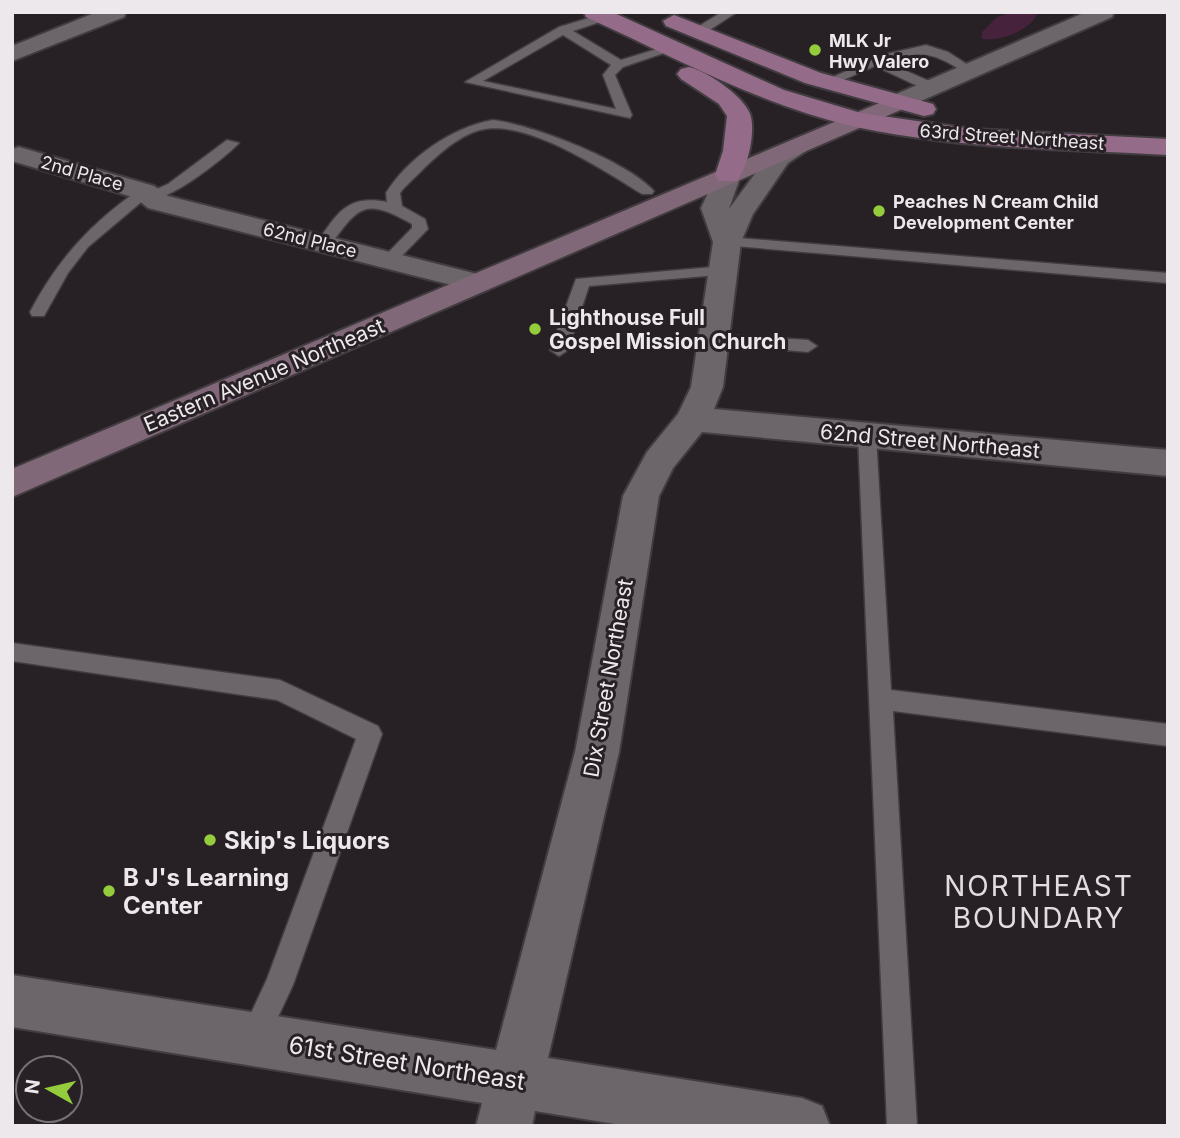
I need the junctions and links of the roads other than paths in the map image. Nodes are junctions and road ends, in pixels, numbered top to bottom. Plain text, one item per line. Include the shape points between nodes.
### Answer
1 (116, 12) edge
2 (657, 12) edge
3 (731, 12) edge
4 (1104, 12) edge
5 (598, 15) edge
6 (563, 30) junction
7 (698, 32) junction
8 (664, 51) junction
9 (12, 54) edge
10 (876, 62) junction
11 (619, 64) junction
12 (970, 70) junction
13 (827, 82) junction
14 (931, 87) junction
15 (895, 103) junction
16 (858, 120) junction
17 (232, 143) dead end
18 (805, 143) junction
19 (1167, 148) edge
20 (19, 155) dead end
21 (732, 163) junction
22 (647, 191) junction
23 (149, 194) junction
24 (395, 208) junction
25 (324, 244) junction
26 (725, 257) junction
27 (389, 260) junction
28 (517, 266) junction
29 (1168, 278) edge
30 (479, 282) junction
31 (38, 312) dead end
32 (714, 340) junction
33 (808, 346) dead end
34 (559, 350) dead end
35 (693, 419) junction
36 (867, 435) junction
37 (1168, 463) edge
38 (12, 484) edge
39 (12, 652) edge
40 (881, 699) junction
41 (1168, 735) edge
42 (12, 1001) edge
43 (253, 1039) junction
44 (509, 1103) edge
45 (802, 1126) edge
46 (902, 1126) edge

1 - 9 street
2 - 7 main road, 63rd Street Northeast
3 - 7 lane
4 - 12 street, Eastern Avenue Northeast
5 - 6 lane
5 - 8 main road
6 - 11 lane
6 - 11 lane via 471,82 625,115 609,75
7 - 13 main road, 63rd Street Northeast
8 - 11 lane
8 - 16 main road, 63rd Street Northeast via 776,95
8 - 21 main road via 727,99 739,116
10 - 12 lane via 922,49 940,53
10 - 13 lane
10 - 14 lane
12 - 14 street, Eastern Avenue Northeast
13 - 15 main road, 63rd Street Northeast
14 - 15 street, Eastern Avenue Northeast
15 - 16 main road, Eastern Avenue Northeast
15 - 19 main road, 63rd Street Northeast via 1013,127
16 - 18 main road, Eastern Avenue Northeast
16 - 19 main road, 63rd Street Northeast via 974,137
16 - 21 main road, Eastern Avenue Northeast via 806,121
17 - 23 lane via 173,187
18 - 21 main road, Eastern Avenue Northeast
18 - 26 street, Dix Street Northeast via 779,158 767,173 739,214
20 - 23 street, 2nd Place
21 - 22 main road, Eastern Avenue Northeast
21 - 26 street via 713,208
21 - 28 main road, Eastern Avenue Northeast
22 - 24 lane via 572,148 499,125 477,126 410,173 393,193
22 - 28 main road, Eastern Avenue Northeast via 544,234
23 - 25 street, 62nd Place via 158,202
23 - 31 lane via 105,220 72,251
24 - 25 lane via 368,202 353,206
24 - 27 lane via 420,222 420,229
25 - 27 street, 62nd Place
26 - 29 lane
26 - 32 street, Dix Street Northeast
26 - 34 lane via 582,282
27 - 30 street, 62nd Place
28 - 30 main road, Eastern Avenue Northeast
30 - 38 main road, Eastern Avenue Northeast
32 - 33 lane
32 - 35 street, Dix Street Northeast via 708,381
35 - 36 street, 62nd Street Northeast
35 - 44 street, Dix Street Northeast via 659,461 640,496 597,752
36 - 37 street, 62nd Street Northeast
36 - 40 lane
39 - 43 lane via 280,690 370,734 279,985
40 - 41 lane
40 - 46 lane
42 - 43 street, 61st Street Northeast
43 - 44 street, 61st Street Northeast
44 - 45 street, 61st Street Northeast

